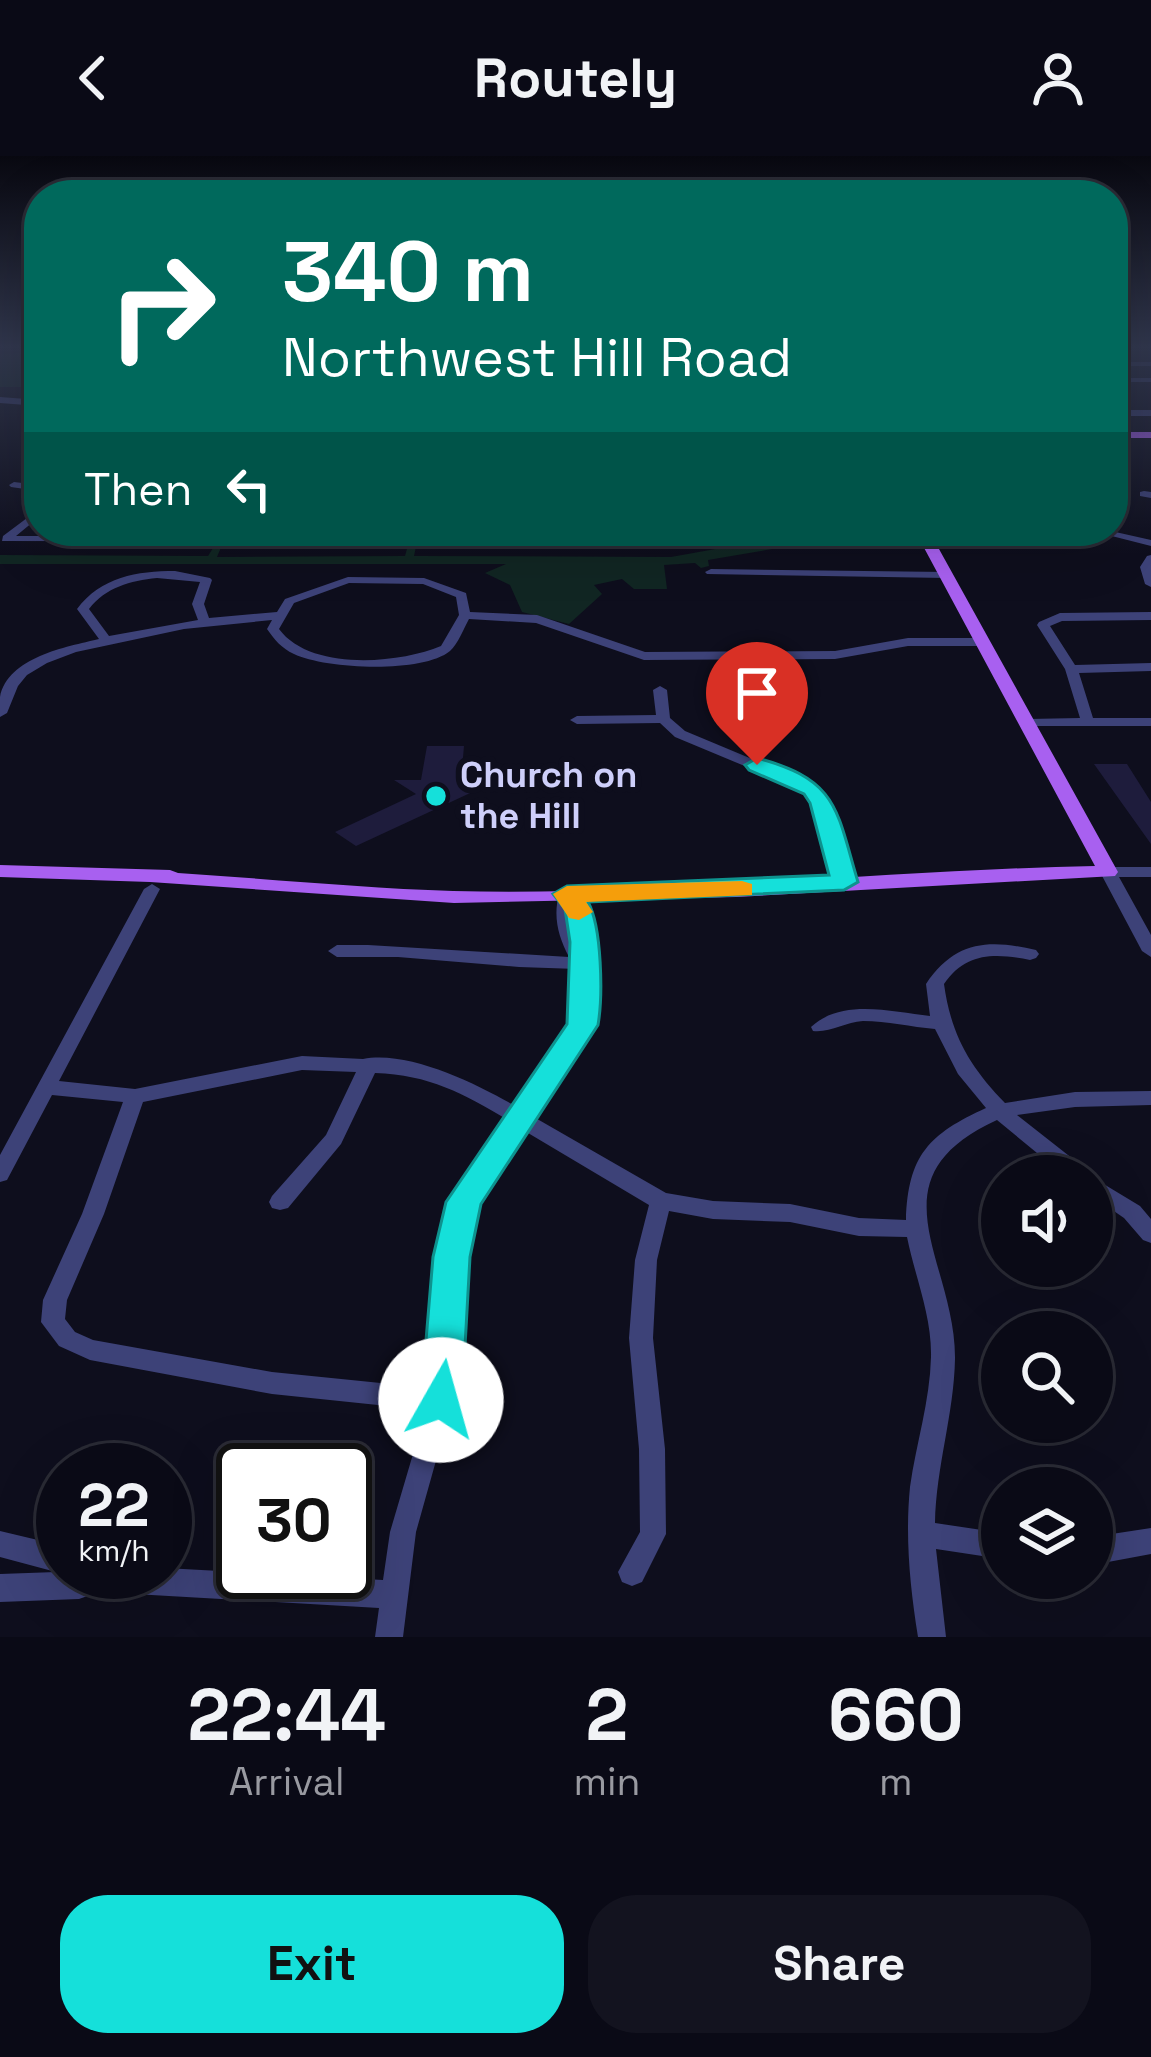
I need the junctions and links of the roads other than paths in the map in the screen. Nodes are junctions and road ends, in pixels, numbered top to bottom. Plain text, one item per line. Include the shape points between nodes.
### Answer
1 (14, 485) dead end
2 (24, 486) edge
3 (930, 546) edge
4 (1151, 558) edge
5 (711, 572) dead end
6 (946, 575) junction
7 (1151, 584) edge
8 (465, 615) junction
9 (278, 616) junction
10 (1151, 616) edge
11 (203, 620) junction
12 (983, 642) junction
13 (108, 643) junction
14 (1151, 668) edge
15 (1071, 669) junction
16 (660, 690) dead end
17 (0, 712) edge
18 (662, 719) junction
19 (577, 720) dead end
20 (1151, 722) edge
21 (1028, 723) junction
22 (1088, 723) junction
23 (0, 871) edge
24 (1108, 872) junction
25 (1151, 872) edge
26 (844, 882) junction
27 (155, 884) junction
28 (567, 894) junction
29 (1122, 898) junction
30 (337, 951) dead end
31 (1151, 951) edge
32 (1030, 954) dead end
33 (581, 963) junction
34 (942, 1023) junction
35 (820, 1027) dead end
36 (370, 1063) junction
37 (46, 1087) junction
38 (135, 1096) junction
39 (1151, 1098) edge
40 (999, 1109) junction
41 (520, 1118) junction
42 (1054, 1155) edge
43 (0, 1174) edge
44 (661, 1201) junction
45 (280, 1202) dead end
46 (1113, 1202) edge
47 (916, 1228) junction
48 (1151, 1234) edge
49 (441, 1400) junction
50 (921, 1534) junction
51 (1151, 1541) edge
52 (981, 1543) edge
53 (0, 1544) edge
54 (1113, 1547) edge
55 (31, 1553) junction
56 (36, 1554) edge
57 (632, 1572) dead end
58 (192, 1581) edge
59 (10, 1587) edge
60 (394, 1595) junction
61 (389, 1637) edge
62 (932, 1637) edge

1 - 2 street
3 - 6 main road
4 - 7 street
5 - 6 street
6 - 12 main road
8 - 9 street via 454,589 366,579 309,590
8 - 9 street via 438,653 376,663 292,650 275,638
8 - 12 street via 537,619 644,656 835,656 908,642
9 - 11 street
10 - 15 street via 1046,622 1043,630
11 - 13 street
11 - 13 street via 198,604 206,580 130,580 99,592 83,609
12 - 21 main road
13 - 17 street via 24,670
14 - 15 street
15 - 22 street
16 - 18 street
18 - 19 street
18 - 26 street via 812,789
20 - 22 street
21 - 22 street
21 - 24 main road
23 - 27 main road
24 - 25 street
24 - 26 main road
24 - 29 street
25 - 29 street
26 - 28 main road
27 - 28 main road
27 - 37 street
28 - 33 street via 569,945
29 - 31 street
30 - 33 street
32 - 34 street via 993,946 957,958 935,984
33 - 41 street via 583,1025
34 - 35 street via 854,1013
34 - 40 street
36 - 38 street via 263,1068
36 - 41 street via 436,1075
36 - 45 street via 334,1139
37 - 38 street
37 - 43 street
38 - 49 street via 55,1300 53,1322 67,1340 272,1383
39 - 40 street via 1045,1098
40 - 42 street
40 - 47 street via 947,1139 926,1169
41 - 44 street
41 - 49 street via 464,1202 451,1257
44 - 47 street
44 - 57 street via 646,1260 641,1338 652,1534
46 - 48 street
47 - 50 street via 943,1350
49 - 60 street via 403,1532
50 - 52 street
50 - 62 street
51 - 54 street
53 - 55 street
55 - 56 street
55 - 59 street via 34,1565
58 - 60 street
60 - 61 street

